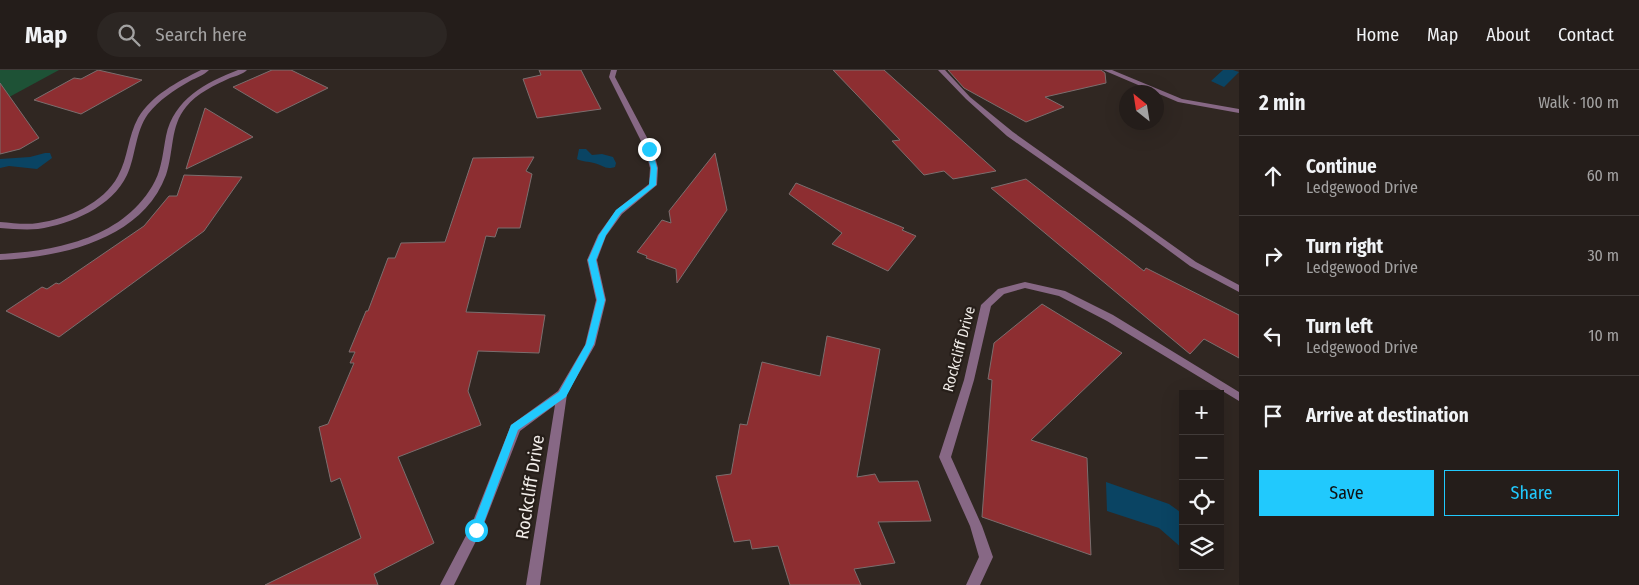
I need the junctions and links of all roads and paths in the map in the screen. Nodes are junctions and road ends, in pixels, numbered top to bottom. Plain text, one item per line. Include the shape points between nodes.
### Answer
1 (206, 70) edge
2 (244, 70) edge
3 (614, 70) edge
4 (941, 70) edge
5 (1106, 70) edge
6 (1239, 111) edge
7 (0, 225) edge
8 (0, 257) edge
9 (1239, 290) edge
10 (562, 394) junction
11 (1239, 397) edge
12 (447, 585) edge
13 (533, 585) edge
14 (973, 585) edge

1 - 7 street via 163,96 147,110 138,125 117,186 92,206 60,221 21,227
2 - 8 street via 206,89 180,109 161,178 142,208 117,226 87,241 53,252
3 - 10 street via 612,77 649,149 654,168 652,185 619,212 602,235 592,260 601,300 590,344
4 - 9 street via 1010,134 1193,264
5 - 6 street via 1180,101
10 - 12 street via 515,428 476,530
10 - 13 street, Rockcliff Drive
11 - 14 street, Rockcliff Drive via 1110,318 1062,293 1025,285 1000,291 986,306 969,380 945,457 976,526 986,557

